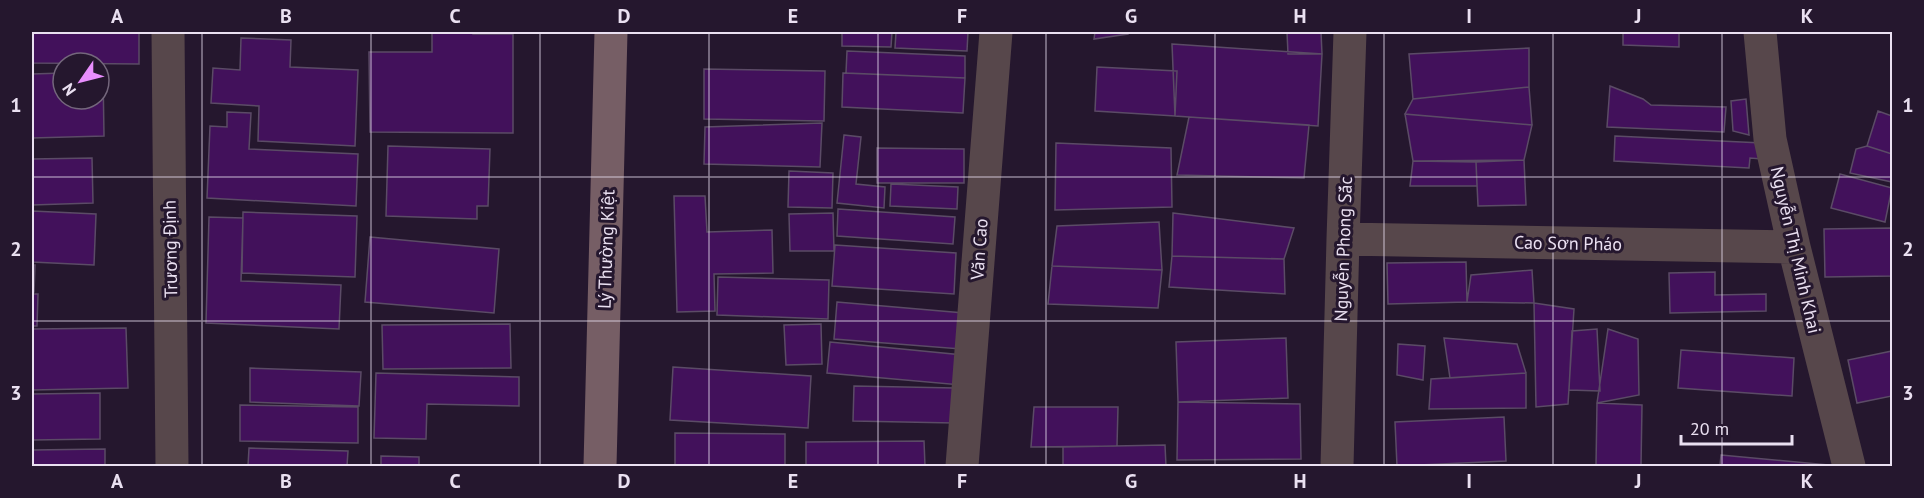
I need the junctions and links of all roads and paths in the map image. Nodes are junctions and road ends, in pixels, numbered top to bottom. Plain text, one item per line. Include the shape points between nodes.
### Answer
1 (168, 32) edge
2 (611, 32) edge
3 (996, 32) edge
4 (1350, 32) edge
5 (1760, 32) edge
6 (1342, 239) junction
7 (1794, 248) junction
8 (172, 466) edge
9 (600, 466) edge
10 (962, 466) edge
11 (1337, 466) edge
12 (1849, 466) edge

1 - 8 street, Trương Định
2 - 9 street, Lý Thường Kiệt
3 - 10 street, Văn Cao
4 - 6 street, Nguyễn Phong Sắc
5 - 7 street, Nguyễn Thị Minh Khai via 1770,139
6 - 7 street, Cao Sơn Pháo
6 - 11 street, Nguyễn Phong Sắc
7 - 12 street, Nguyễn Thị Minh Khai

